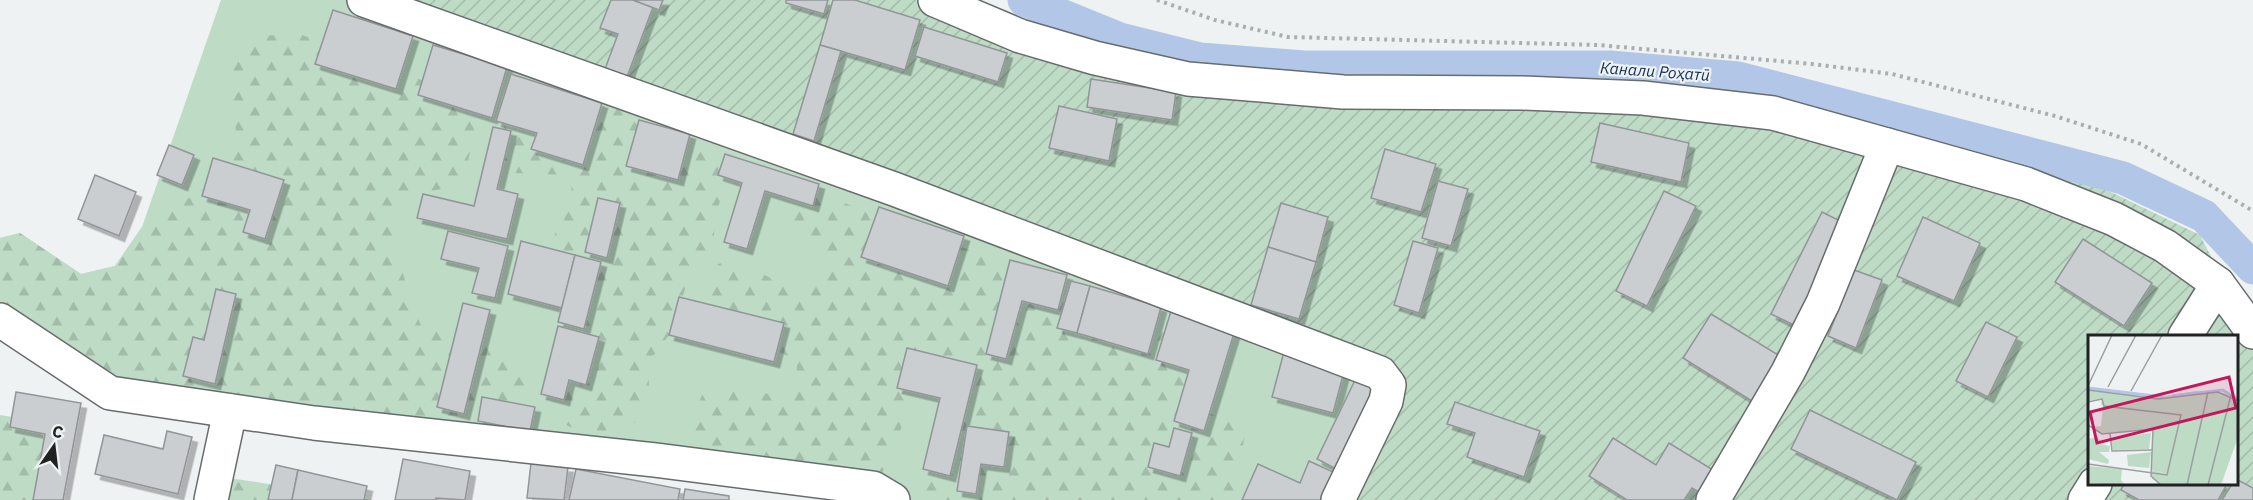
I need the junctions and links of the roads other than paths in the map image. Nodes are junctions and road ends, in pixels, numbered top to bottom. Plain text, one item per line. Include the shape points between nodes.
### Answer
1 (364, 0) edge
2 (935, 0) edge
3 (1887, 145) junction
4 (2218, 284) junction
5 (0, 320) edge
6 (2253, 332) edge
7 (2186, 335) edge
8 (230, 411) junction
9 (2094, 485) edge
10 (211, 500) edge
11 (893, 500) edge
12 (1338, 500) edge
13 (1713, 500) edge
14 (2085, 500) edge

1 - 12 lane via 938,205 1380,373 1387,380 1388,396
2 - 3 lane via 1020,36 1188,79 1343,92 1522,93 1707,103 1773,112
3 - 4 lane via 2073,201 2165,246
3 - 13 lane via 1823,303 1788,372
4 - 6 lane
4 - 7 lane
5 - 8 lane via 110,393
8 - 10 lane
8 - 11 lane via 873,488
9 - 14 lane

